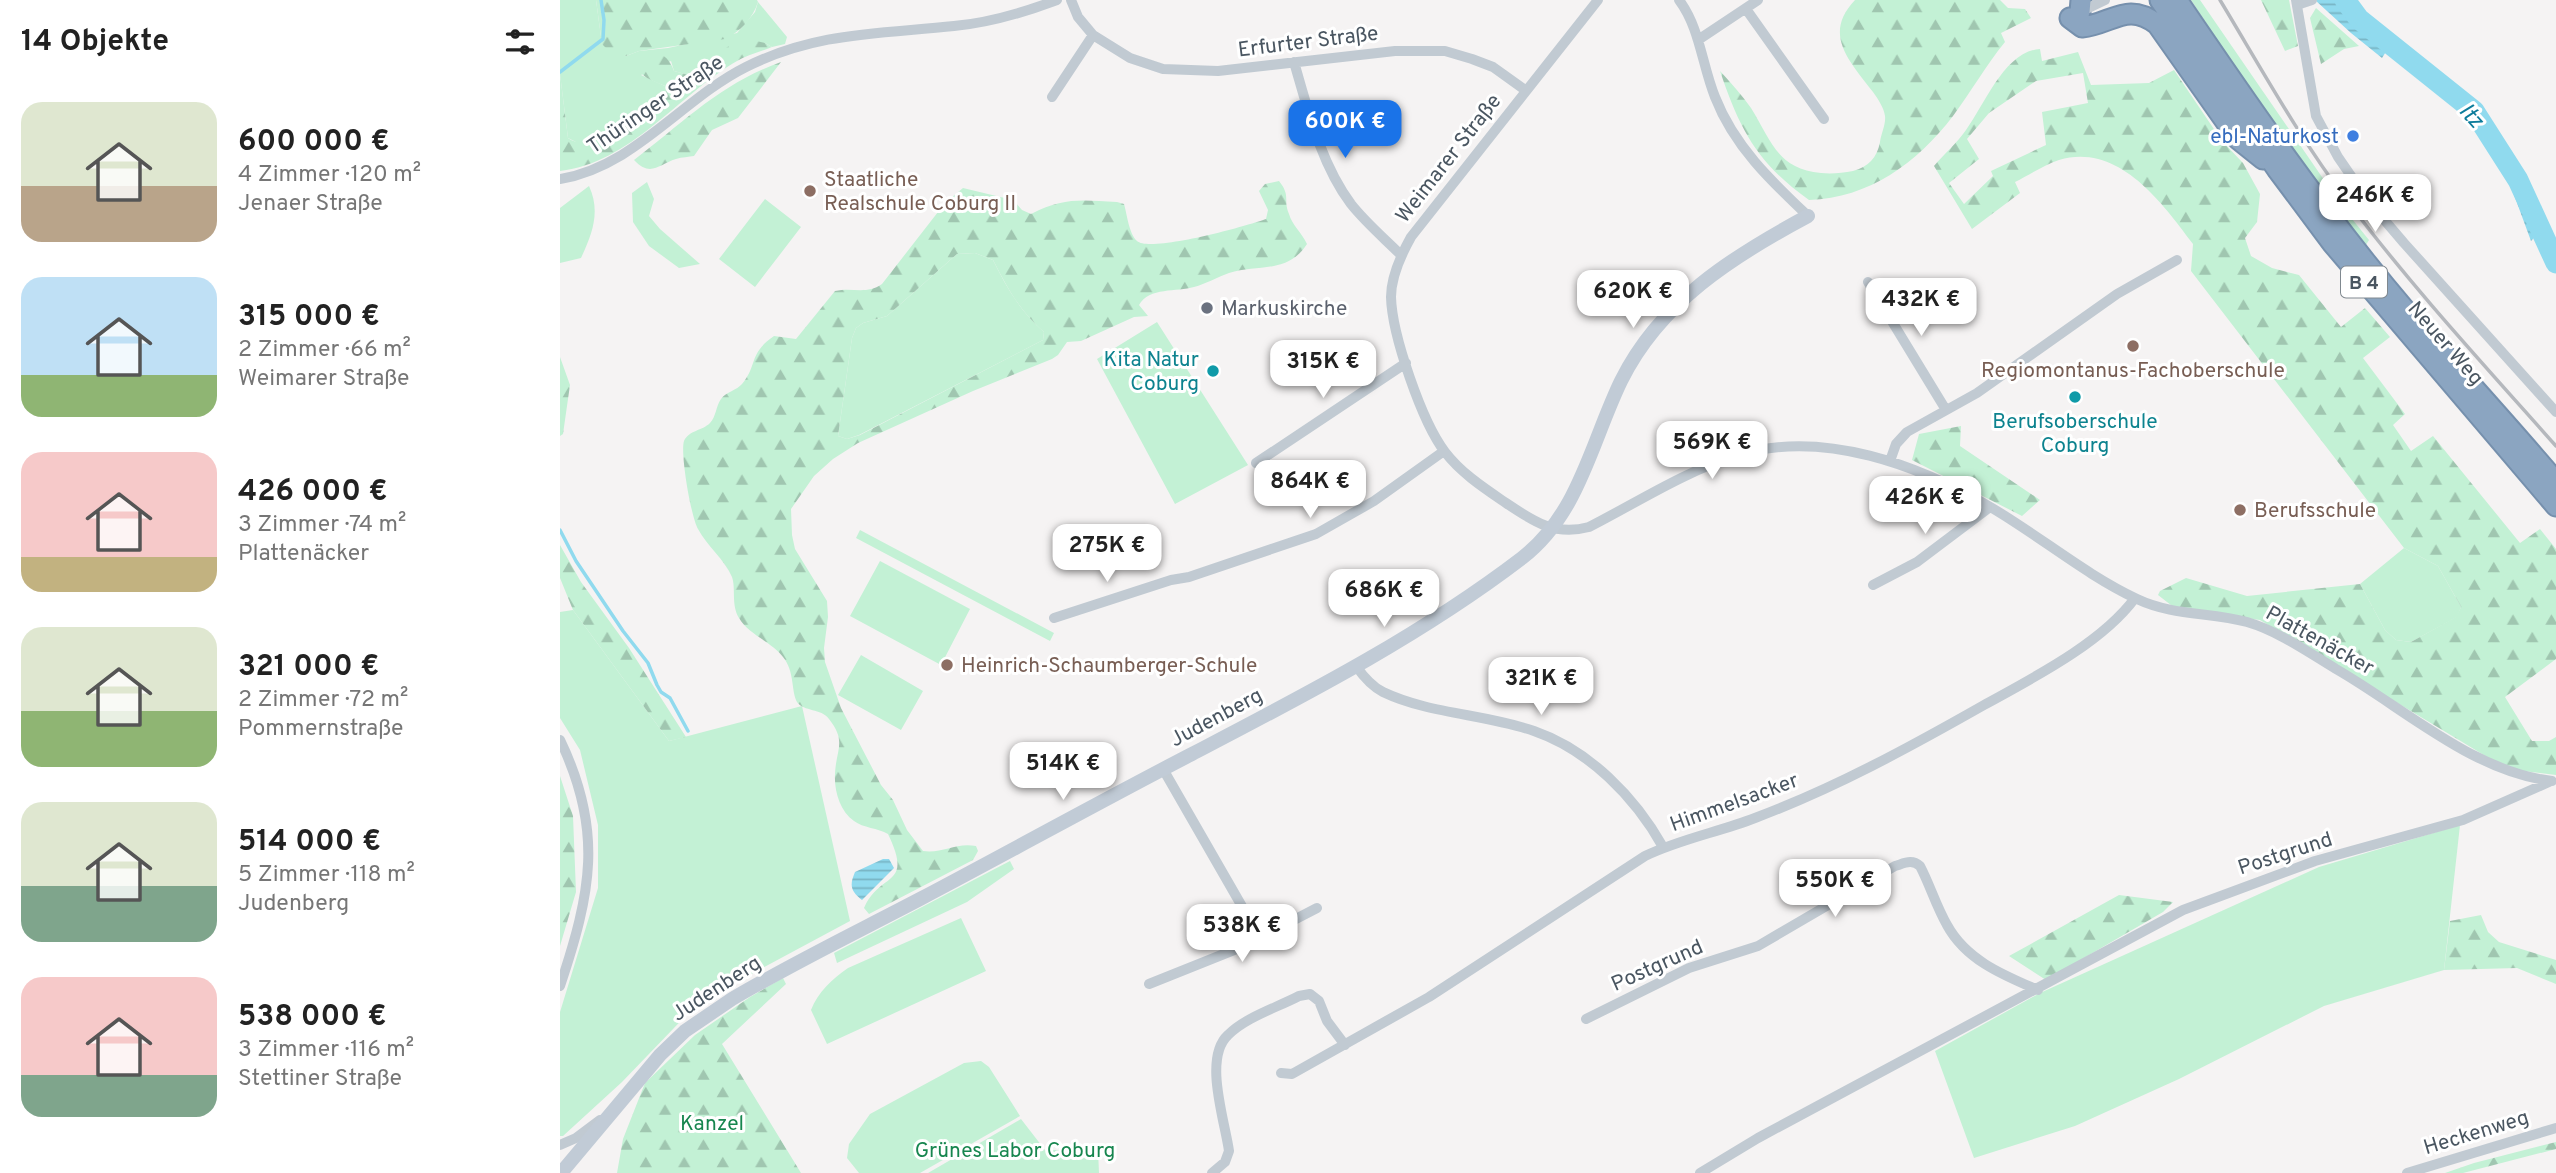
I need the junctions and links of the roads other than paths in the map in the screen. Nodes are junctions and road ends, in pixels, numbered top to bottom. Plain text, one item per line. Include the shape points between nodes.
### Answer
1 (1057, 0) edge
2 (1071, 0) edge
3 (1598, 0) edge
4 (1679, 0) edge
5 (1758, 0) edge
6 (2105, 0) edge
7 (2160, 0) edge
8 (2177, 0) edge
9 (2312, 0) edge
10 (2296, 2) edge
11 (1746, 9) junction
12 (2077, 10) edge
13 (1093, 35) junction
14 (1698, 40) junction
15 (1294, 62) junction
16 (1525, 90) junction
17 (1052, 97) dead end
18 (1824, 119) dead end
19 (2277, 169) junction
20 (560, 179) edge
21 (1808, 216) joint
22 (1401, 255) junction
23 (2177, 260) dead end
24 (1868, 282) dead end
25 (1406, 363) junction
26 (1946, 410) junction
27 (2556, 412) edge
28 (1444, 451) junction
29 (1890, 461) junction
30 (1256, 463) dead end
31 (2556, 482) edge
32 (2556, 506) edge
33 (1990, 507) junction
34 (1553, 529) junction
35 (1873, 585) dead end
36 (2135, 598) junction
37 (1054, 618) dead end
38 (1356, 666) junction
39 (560, 740) edge
40 (1163, 769) junction
41 (2554, 780) edge
42 (1663, 847) junction
43 (1317, 908) dead end
44 (1263, 936) junction
45 (1149, 984) dead end
46 (560, 986) edge
47 (2038, 989) junction
48 (1586, 1019) dead end
49 (1345, 1045) junction
50 (1281, 1073) dead end
51 (618, 1106) junction
52 (2556, 1128) edge
53 (560, 1145) edge
54 (561, 1173) edge
55 (1212, 1173) edge
56 (1700, 1173) edge
57 (2407, 1173) edge

1 - 20 street, Thüringer Straße via 957,26 849,35 786,51 724,80 620,156
2 - 13 street, Erfurter Straße
3 - 16 street, Weimarer Straße
4 - 14 street
5 - 11 street
6 - 12 street
7 - 19 highway, Neuer Weg / B 4
8 - 31 highway, Neuer Weg / B 4 via 2347,238
9 - 10 street
10 - 27 street via 2315,116 2338,158 2395,233
11 - 14 street
11 - 18 street
12 - 19 highway via 2082,27 2124,14 2148,17 2157,24 2238,139
13 - 15 street, Erfurter Straße via 1130,58 1163,69 1218,71
13 - 17 street
14 - 21 street via 1715,96 1731,128 1758,168
15 - 16 street, Erfurter Straße via 1395,51 1445,51 1493,68
15 - 22 street via 1332,171 1358,212
16 - 22 street, Weimarer Straße
19 - 32 highway, Neuer Weg / B 4 via 2351,266
21 - 34 street, Judenberg via 1729,262 1672,309 1623,378 1589,462
22 - 25 street, Weimarer Straße via 1391,295
23 - 26 street via 2117,294
24 - 26 street
25 - 28 street, Weimarer Straße via 1421,409
25 - 30 street
26 - 29 street via 1901,437
28 - 34 street, Weimarer Straße via 1482,486
28 - 37 street via 1374,501 1316,534
29 - 33 street, Plattenäcker
29 - 34 street, Plattenäcker via 1810,447 1756,450 1696,470 1589,527
33 - 35 street via 1917,562
33 - 36 street, Plattenäcker
34 - 38 street, Judenberg via 1459,603
36 - 41 street, Plattenäcker via 2174,612 2263,627 2494,766 2529,778
36 - 42 street, Himmelsacker via 2108,628 2024,683 1882,761 1755,818
38 - 40 street, Judenberg
38 - 42 street via 1383,692 1531,730 1572,750 1618,787
39 - 46 street via 578,780 589,837 587,880
40 - 44 street
40 - 51 street, Judenberg via 732,999 685,1031
41 - 47 street, Postgrund via 2463,820 2315,861 2218,895 2168,917
42 - 49 street, Himmelsacker via 1620,870 1429,998
43 - 44 street
44 - 45 street
47 - 48 street, Postgrund via 2000,974 1972,955 1947,927 1920,866 1908,862 1758,946 1689,968
47 - 56 street, Postgrund
49 - 50 street, Himmelsacker via 1292,1074
49 - 55 street via 1310,993 1227,1035 1219,1048 1216,1075 1229,1151 1225,1162
51 - 53 street
51 - 54 street, Judenberg
52 - 57 street, Heckenweg

